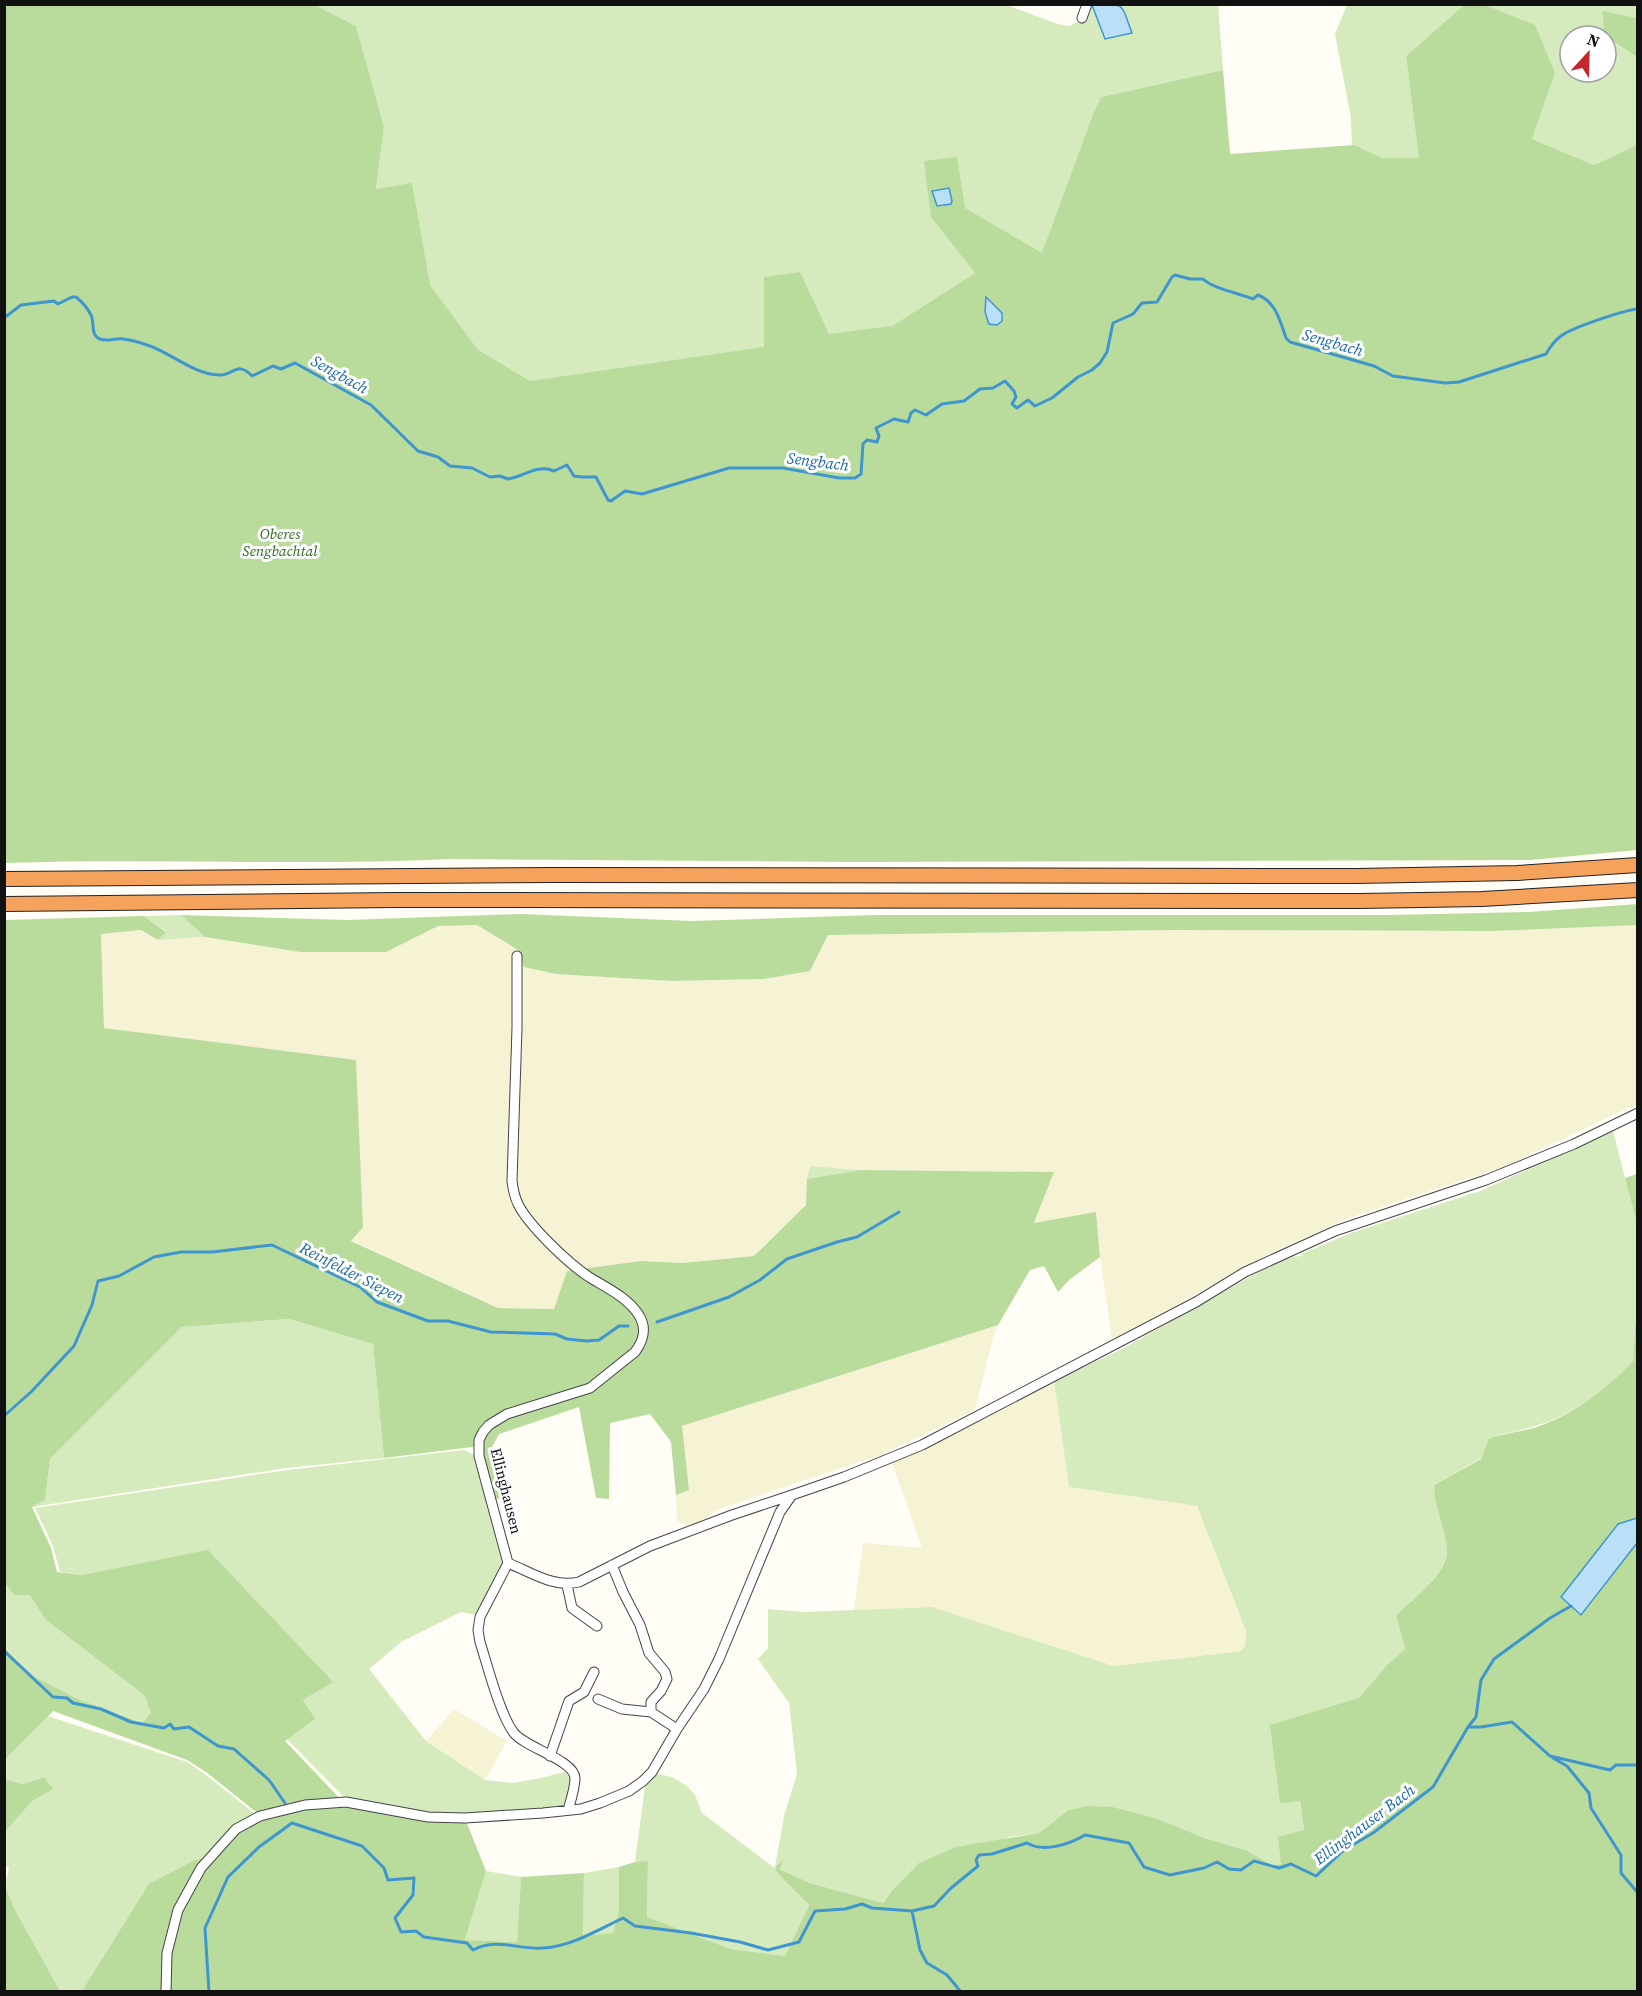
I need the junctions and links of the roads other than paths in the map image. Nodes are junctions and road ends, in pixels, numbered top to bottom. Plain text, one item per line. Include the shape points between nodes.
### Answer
1 (1087, 4) edge
2 (1082, 18) dead end
3 (1638, 865) edge
4 (4, 879) edge
5 (1638, 890) edge
6 (4, 904) edge
7 (517, 956) dead end
8 (1638, 1113) edge
9 (792, 1495) junction
10 (508, 1563) junction
11 (612, 1565) junction
12 (567, 1585) junction
13 (597, 1626) dead end
14 (594, 1672) dead end
15 (598, 1699) dead end
16 (651, 1712) junction
17 (677, 1729) junction
18 (550, 1756) junction
19 (568, 1810) junction
20 (166, 1992) edge

1 - 2 street
3 - 4 highway via 1517,873 1357,876
5 - 6 highway via 1359,901
7 - 10 street, Ellinghausen via 514,1195 527,1218 559,1252 636,1311 644,1332 635,1352 590,1388 507,1414 483,1432 479,1456
8 - 9 street via 1486,1180 1305,1244 1245,1272 1196,1302 922,1445
9 - 11 street via 660,1542
9 - 17 street via 780,1512 719,1659
10 - 12 street
10 - 18 street via 480,1617 480,1642 510,1727 519,1738
11 - 12 street
11 - 16 street via 649,1653 667,1679 651,1702
12 - 13 street via 572,1608
14 - 18 street via 584,1692 569,1701
15 - 16 street via 622,1709
16 - 17 street
17 - 19 street via 643,1781 614,1798
18 - 19 street via 569,1767 575,1778
19 - 20 street via 428,1817 346,1803 305,1805 260,1816 236,1829 201,1868 178,1910 167,1953

